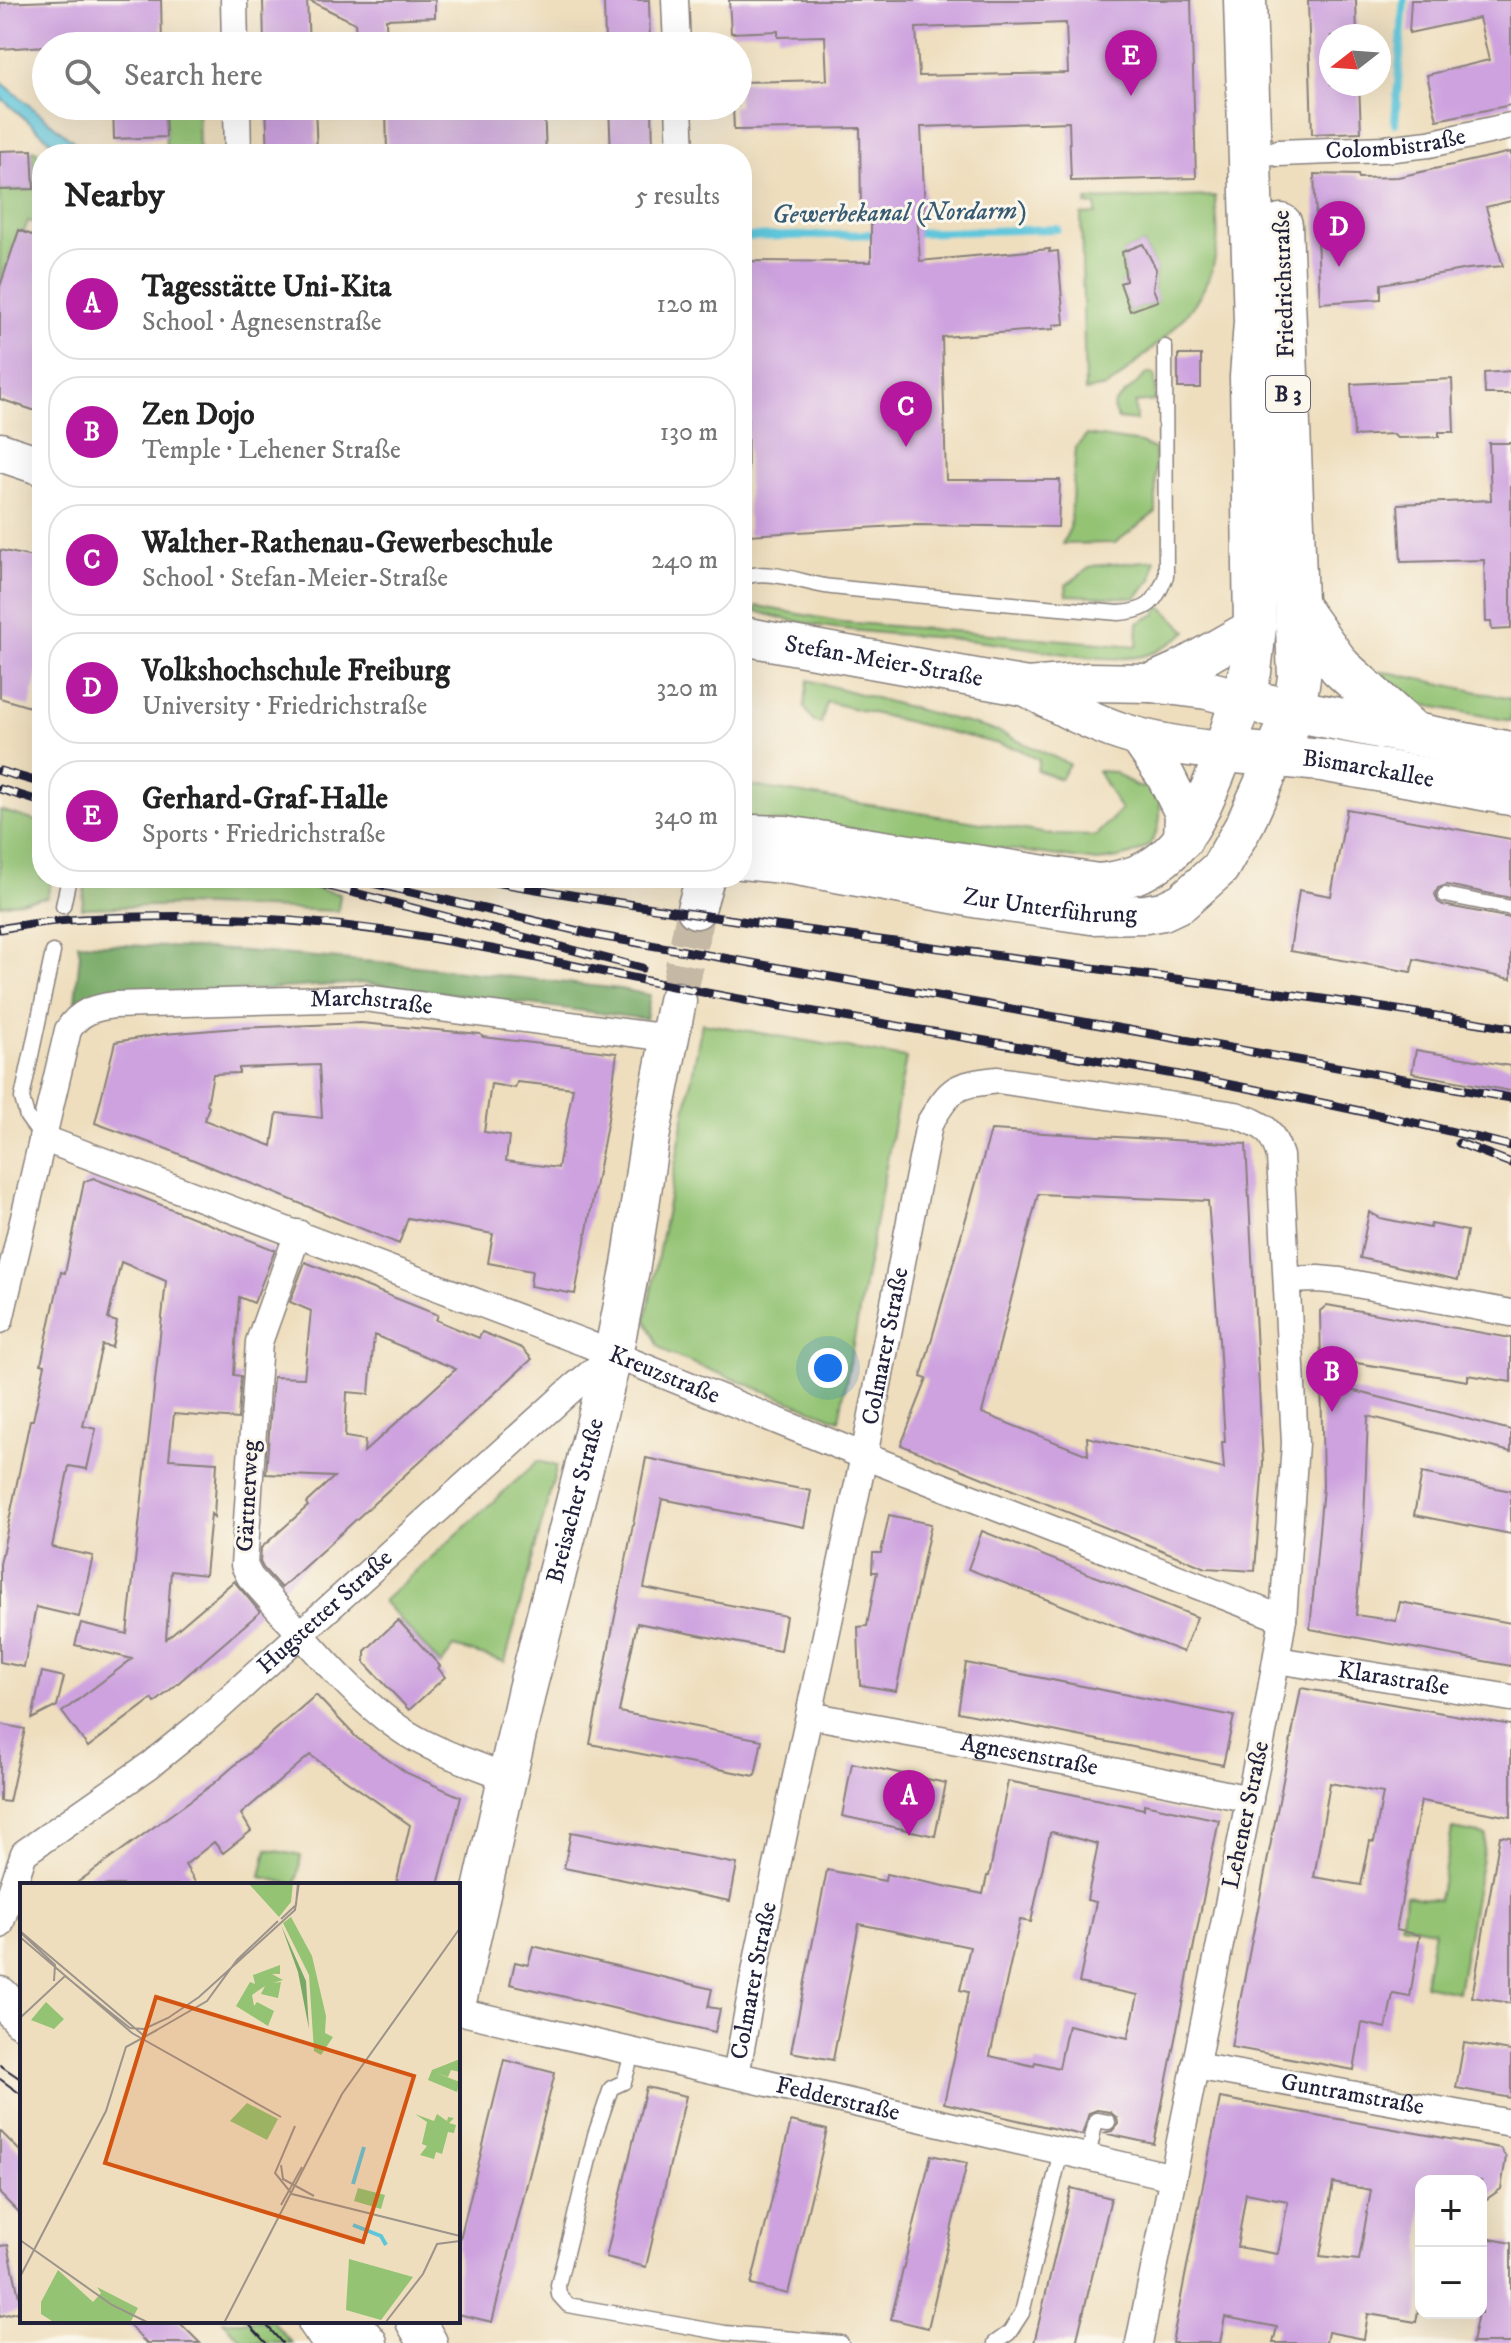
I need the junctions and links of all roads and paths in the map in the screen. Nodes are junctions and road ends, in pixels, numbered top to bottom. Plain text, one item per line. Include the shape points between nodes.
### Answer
1 (234, 0) edge
2 (675, 0) edge
3 (1245, 0) edge
4 (1271, 0) edge
5 (235, 32) edge
6 (676, 32) edge
7 (237, 120) edge
8 (680, 120) edge
9 (1511, 126) edge
10 (238, 144) edge
11 (681, 144) edge
12 (1278, 153) junction
13 (1165, 347) dead end
14 (0, 452) edge
15 (32, 463) edge
16 (1275, 558) junction
17 (752, 576) edge
18 (1298, 608) junction
19 (1255, 627) junction
20 (752, 638) edge
21 (1151, 683) junction
22 (1027, 687) junction
23 (1242, 699) junction
24 (1294, 711) junction
25 (1414, 734) junction
26 (1140, 739) junction
27 (1225, 751) junction
28 (1511, 753) edge
29 (1276, 755) junction
30 (1511, 794) edge
31 (752, 834) edge
32 (1183, 840) junction
33 (752, 861) edge
34 (67, 888) edge
35 (1445, 895) dead end
36 (63, 906) dead end
37 (1511, 908) edge
38 (53, 952) dead end
39 (677, 1001) tunnel mouth
40 (669, 1038) junction
41 (42, 1138) junction
42 (298, 1233) junction
43 (1289, 1280) junction
44 (1511, 1313) edge
45 (0, 1320) edge
46 (613, 1355) junction
47 (864, 1456) junction
48 (1283, 1619) junction
49 (302, 1633) junction
50 (1277, 1660) junction
51 (1511, 1698) edge
52 (809, 1715) junction
53 (507, 1777) junction
54 (1250, 1799) junction
55 (0, 1925) edge
56 (460, 1988) edge
57 (0, 1996) edge
58 (460, 2011) edge
59 (20, 2017) edge
60 (0, 2025) edge
61 (20, 2040) edge
62 (633, 2051) junction
63 (1195, 2066) junction
64 (736, 2075) junction
65 (1108, 2122) dead end
66 (1511, 2123) edge
67 (1061, 2151) junction
68 (1088, 2157) junction
69 (1173, 2177) junction
70 (323, 2323) edge
71 (401, 2323) edge
72 (416, 2323) edge
73 (355, 2334) edge
74 (396, 2343) edge
75 (428, 2343) edge
76 (841, 2343) edge
77 (995, 2343) edge
78 (1139, 2343) edge

1 - 5 street
2 - 6 street
3 - 16 main road, Friedrichstraße / B 3 via 1255,322 1251,438
4 - 12 main road, Friedrichstraße / B 3
7 - 10 street
8 - 11 street
9 - 12 street, Colombistraße via 1429,144
12 - 16 main road, Friedrichstraße / B 3
13 - 17 lane via 1166,576 1151,604 1138,611 1091,611
14 - 15 main road
16 - 18 main road, Friedrichstraße / B 3
16 - 19 main road, Friedrichstraße / B 3
18 - 24 main road, Friedrichstraße
18 - 25 main road via 1340,667
19 - 21 main road
19 - 23 main road, Friedrichstraße / B 3
20 - 22 main road, Stefan-Meier-Straße
21 - 22 main road, Stefan-Meier-Straße
21 - 23 main road, Stefan-Meier-Straße
22 - 26 main road, Stefan-Meier-Straße via 1093,723
23 - 24 main road, Bismarckallee
23 - 27 main road, Zur Unterführung / B 3
24 - 25 main road, Bismarckallee
24 - 29 main road, Friedrichstraße
25 - 28 main road, Bismarckallee
26 - 27 main road, Stefan-Meier-Straße
26 - 32 main road via 1184,813
27 - 29 main road, Bismarckallee
27 - 32 main road, Zur Unterführung
29 - 30 main road, Bismarckallee
29 - 33 main road, Zur Unterführung via 1220,868 1201,888 1163,911 1091,915
31 - 32 main road, Zur Unterführung via 1098,883 1134,877 1161,863
34 - 36 lane
35 - 37 lane
38 - 41 lane via 22,1098 27,1117
39 - 40 main road, Breisacher Straße
40 - 41 street, Marchstraße via 365,998 114,1005 90,1009 68,1030
40 - 46 main road, Breisacher Straße
41 - 42 street, Kreuzstraße
41 - 45 street
42 - 46 street, Kreuzstraße
42 - 49 street, Gärtnerweg via 259,1342 244,1565
43 - 44 street via 1340,1281
43 - 47 street, Colmarer Straße via 1280,1156 1264,1126 1236,1115 998,1080 963,1084 944,1099 929,1124
43 - 48 street, Lehener Straße via 1295,1443
46 - 47 street, Kreuzstraße
46 - 49 street, Hugstetter Straße
46 - 53 main road, Breisacher Straße
47 - 48 street, Kreuzstraße
47 - 52 street, Colmarer Straße
48 - 50 street, Lehener Straße
49 - 53 street, Gärtnerweg via 364,1699 404,1732
49 - 55 street, Hugstetter Straße via 150,1765 24,1853
50 - 51 street, Klarastraße
50 - 54 street, Lehener Straße
52 - 54 street, Agnesenstraße
52 - 64 street, Colmarer Straße
53 - 56 main road, Breisacher Straße
54 - 63 street, Lehener Straße
57 - 59 main road
58 - 62 street, Fedderstraße
60 - 61 main road
62 - 64 street, Fedderstraße
62 - 76 lane via 624,2082 611,2088 595,2135 559,2295 568,2305 710,2330
63 - 66 street, Guntramstraße
63 - 69 street, Lehener Straße
64 - 67 street, Fedderstraße
65 - 68 lane via 1096,2120
67 - 68 street, Fedderstraße
67 - 77 lane via 1022,2313
68 - 69 street, Fedderstraße
69 - 78 street, Lehener Straße
70 - 73 main road
71 - 74 main road
72 - 75 main road

